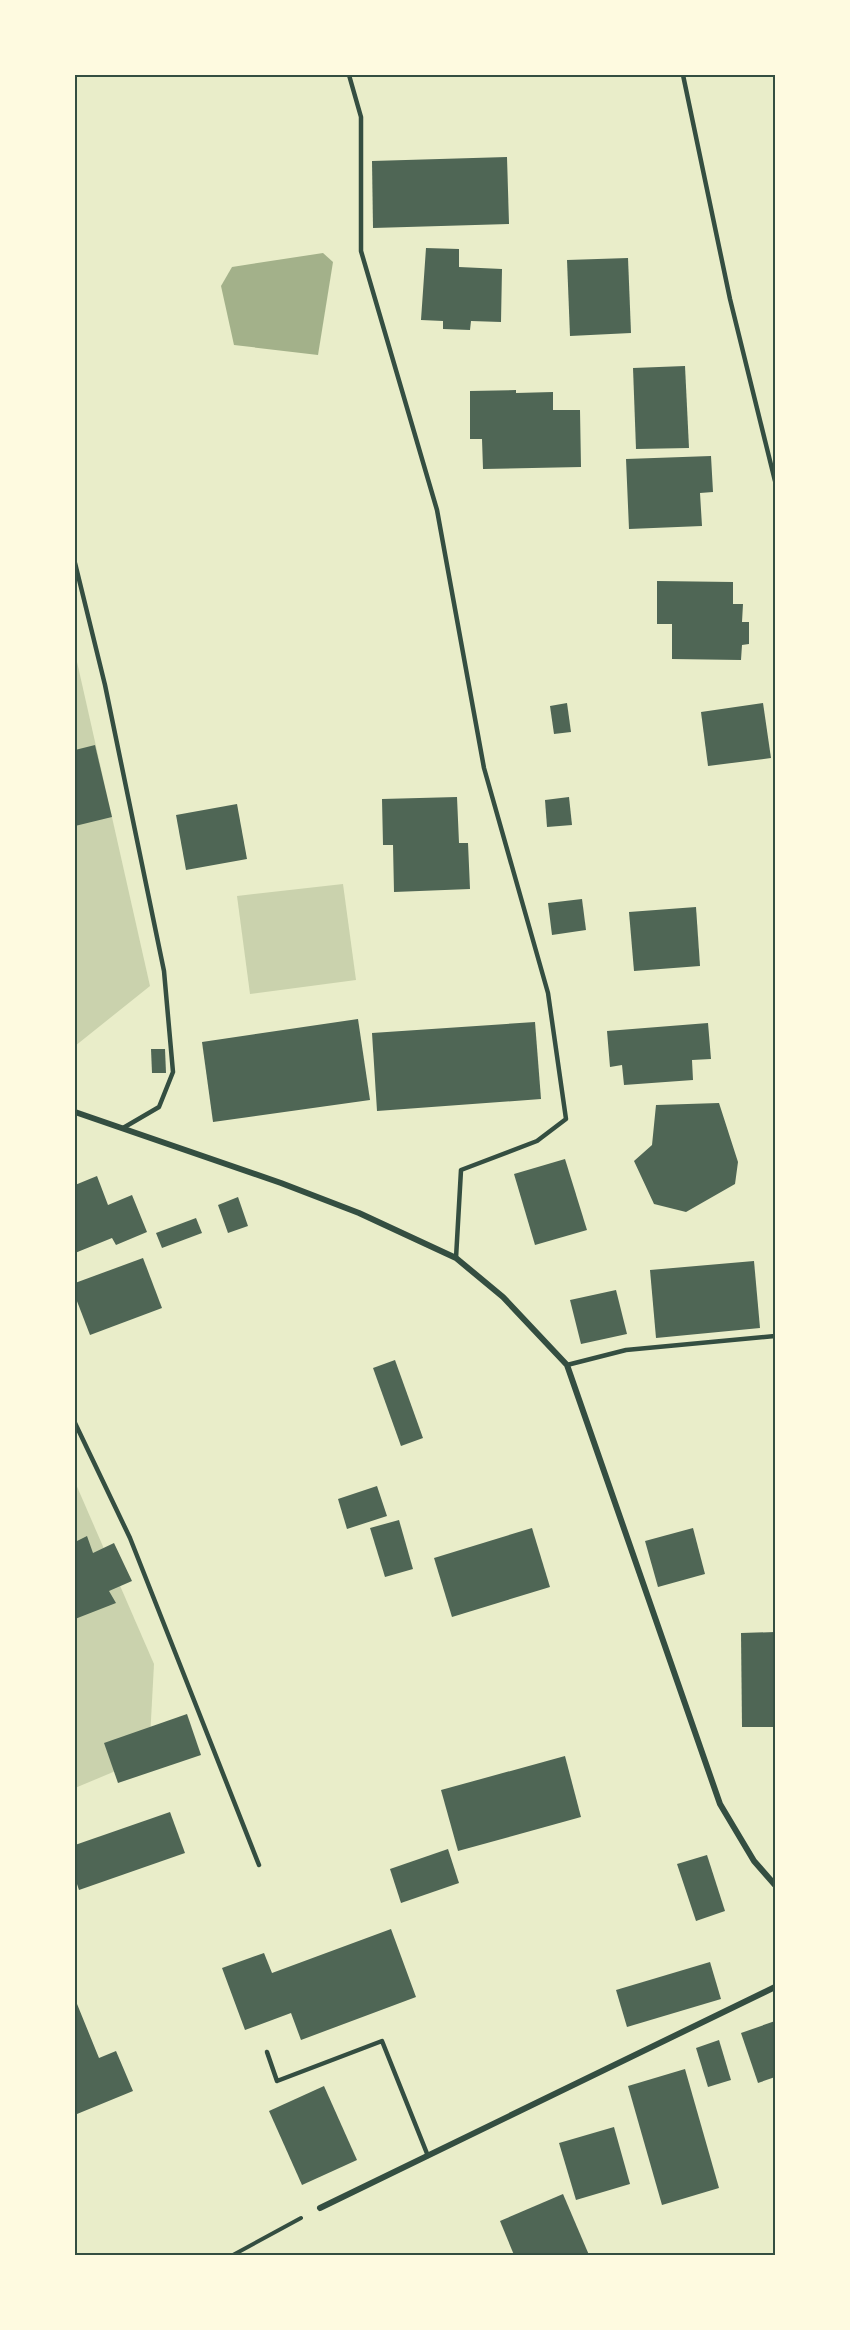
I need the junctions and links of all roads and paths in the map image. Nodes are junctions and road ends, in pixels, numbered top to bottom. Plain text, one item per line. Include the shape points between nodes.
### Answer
1 (350, 75) edge
2 (683, 75) edge
3 (775, 481) edge
4 (75, 563) edge
5 (75, 1112) edge
6 (123, 1128) junction
7 (456, 1258) junction
8 (775, 1336) edge
9 (567, 1365) junction
10 (75, 1423) edge
11 (259, 1865) dead end
12 (775, 1885) edge
13 (775, 1987) edge
14 (267, 2052) dead end
15 (428, 2156) junction
16 (320, 2208) joint
17 (233, 2255) edge

1 - 7 lane via 361,117 361,251 436,510 484,768 548,993 566,1119 537,1141 461,1170
2 - 3 lane via 730,299
4 - 6 lane via 105,685 165,982 173,1072 159,1107
5 - 6 street
6 - 7 street via 348,1209
7 - 9 street via 503,1297
8 - 9 lane via 626,1350
9 - 12 street via 720,1804 754,1862
10 - 11 lane via 130,1538
13 - 15 street
14 - 15 lane via 277,2080 382,2041
15 - 16 street
16 - 17 path

